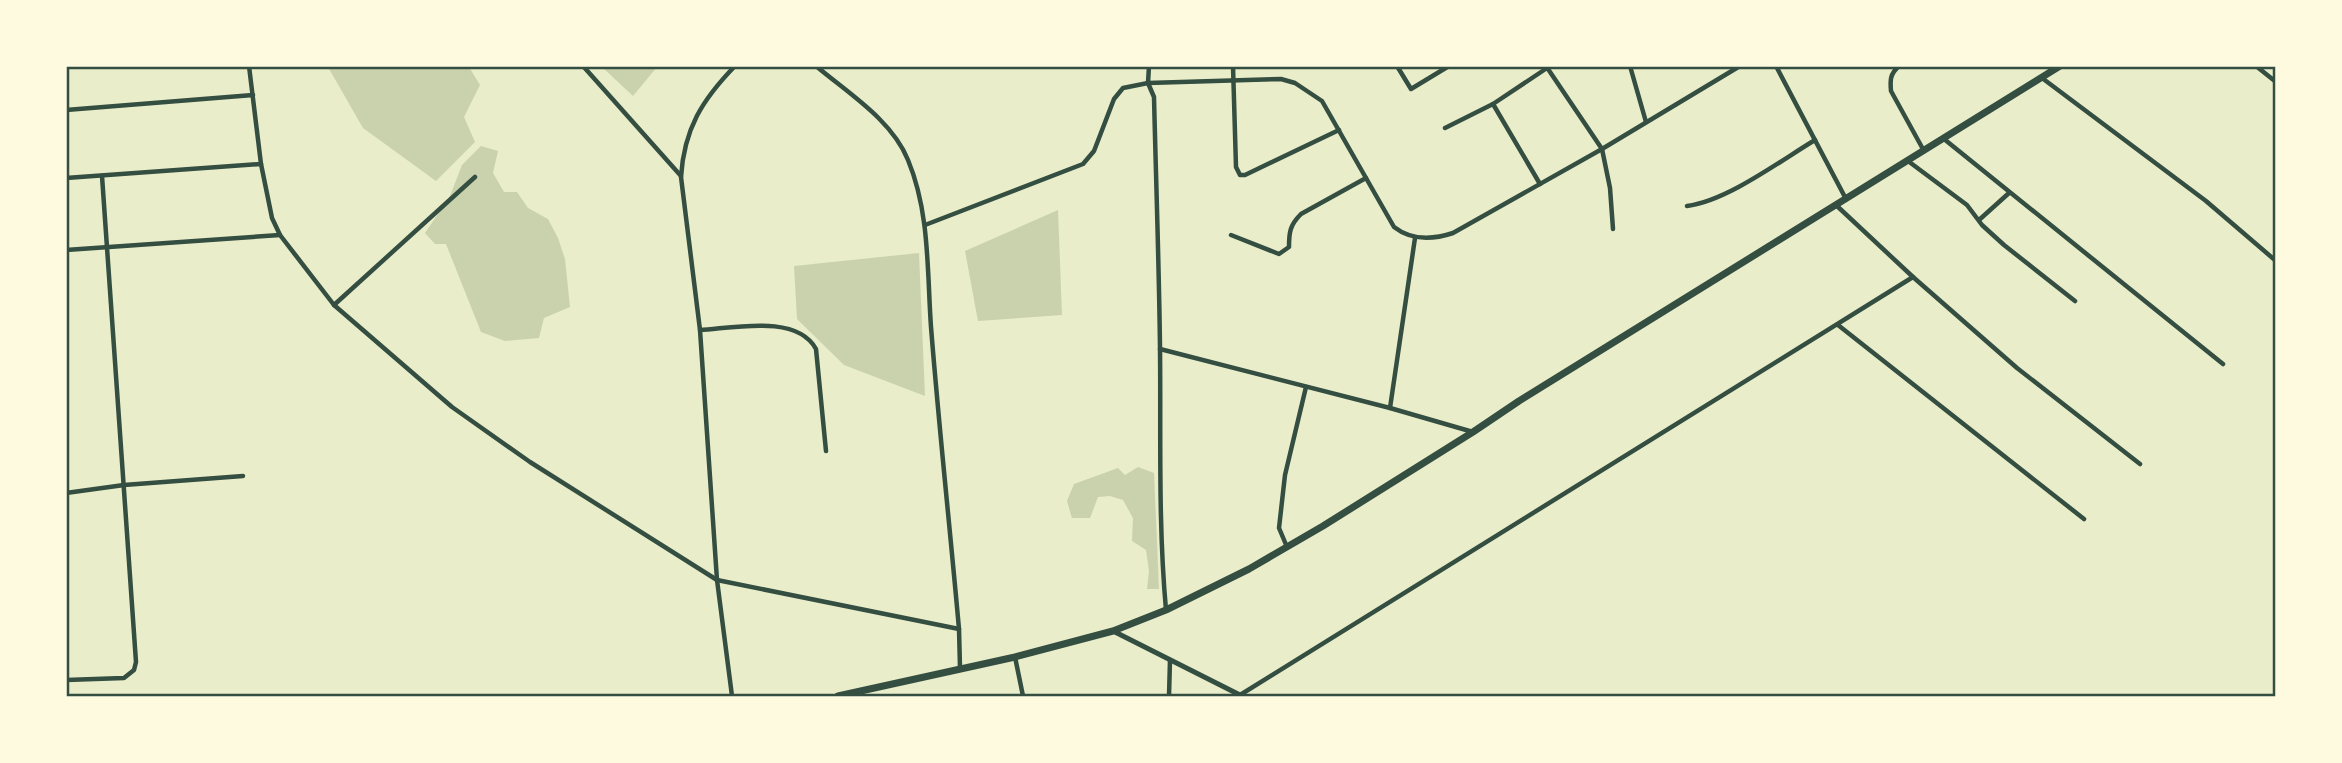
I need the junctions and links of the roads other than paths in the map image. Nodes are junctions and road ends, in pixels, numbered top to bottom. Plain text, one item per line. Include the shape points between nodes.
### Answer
1 (249, 66) edge
2 (583, 66) edge
3 (736, 66) edge
4 (816, 66) edge
5 (1149, 66) edge
6 (1233, 66) edge
7 (1397, 66) edge
8 (1449, 66) edge
9 (1630, 66) edge
10 (1740, 66) edge
11 (1776, 66) edge
12 (1899, 66) edge
13 (2060, 66) edge
14 (2256, 66) edge
15 (1547, 67) edge
16 (2042, 77) junction
17 (1232, 80) junction
18 (2276, 82) edge
19 (1148, 83) junction
20 (253, 95) junction
21 (1493, 104) junction
22 (66, 110) edge
23 (1646, 122) junction
24 (1445, 128) dead end
25 (1339, 130) junction
26 (1944, 139) junction
27 (1815, 140) junction
28 (1602, 149) junction
29 (1924, 151) junction
30 (1908, 161) junction
31 (261, 164) junction
32 (102, 176) junction
33 (475, 177) dead end
34 (681, 177) junction
35 (1366, 177) junction
36 (66, 178) edge
37 (1540, 184) junction
38 (2009, 193) junction
39 (1846, 199) junction
40 (1687, 206) dead end
41 (1837, 206) junction
42 (1979, 220) junction
43 (925, 225) junction
44 (1613, 229) dead end
45 (280, 235) junction
46 (1231, 235) dead end
47 (1415, 238) junction
48 (107, 247) junction
49 (66, 250) edge
50 (2276, 261) edge
51 (1913, 277) junction
52 (2075, 301) dead end
53 (334, 305) junction
54 (1838, 325) junction
55 (700, 330) junction
56 (1160, 349) junction
57 (2222, 364) dead end
58 (1306, 387) junction
59 (1390, 408) junction
60 (1473, 432) junction
61 (825, 451) dead end
62 (2140, 464) dead end
63 (243, 476) dead end
64 (124, 485) junction
65 (66, 493) edge
66 (2084, 519) dead end
67 (1287, 547) junction
68 (717, 580) junction
69 (1166, 610) junction
70 (959, 629) junction
71 (1113, 631) junction
72 (1015, 657) junction
73 (1170, 660) junction
74 (960, 668) junction
75 (66, 680) edge
76 (732, 696) edge
77 (838, 696) edge
78 (1023, 696) edge
79 (1169, 696) edge
80 (1241, 696) edge

1 - 20 street
2 - 34 street
3 - 34 street via 688,131
4 - 43 street via 886,125 901,147 917,188
5 - 19 street
6 - 17 street
7 - 8 street via 1411,89
9 - 23 street
10 - 23 street
11 - 27 street
12 - 29 street via 1890,80 1892,91
13 - 16 highway
14 - 18 street
15 - 21 street
15 - 28 street
16 - 26 highway
16 - 50 street via 2206,201
17 - 19 street
17 - 25 street via 1295,83 1322,102
17 - 25 street via 1240,175
19 - 43 street via 1124,88 1114,99 1094,151 1083,164
19 - 56 street via 1154,97
20 - 22 street
20 - 31 street
21 - 24 street
21 - 37 street
23 - 28 street
25 - 35 street
26 - 29 highway
26 - 38 street
27 - 39 street
27 - 40 street via 1722,194
28 - 37 street
28 - 44 street via 1611,188
29 - 30 highway
30 - 39 highway
30 - 42 street via 1967,205
31 - 32 street
31 - 45 street
32 - 36 street
32 - 48 street
33 - 53 street
34 - 55 street
35 - 46 street via 1301,214 1289,231 1289,247 1279,254
35 - 47 street via 1394,227
37 - 47 street via 1453,233
38 - 42 street
38 - 57 street
39 - 41 highway
41 - 51 street
41 - 60 highway
42 - 52 street
43 - 70 street
45 - 48 street
45 - 53 street
47 - 59 street
48 - 49 street
48 - 64 street
51 - 54 street
51 - 62 street via 2017,368
53 - 68 street via 493,438
54 - 66 street
54 - 80 street
55 - 61 street via 763,326 801,332 811,340 816,349
55 - 68 street
56 - 58 street
56 - 69 street via 1159,475
58 - 59 street
58 - 67 street via 1285,475 1279,528
59 - 60 street
60 - 67 highway
63 - 64 street
64 - 65 street
64 - 75 street via 134,670 124,678
67 - 69 highway
68 - 70 street
68 - 76 street
69 - 71 highway
70 - 74 street
71 - 72 highway
71 - 73 street
72 - 74 highway
72 - 78 street
73 - 79 street
73 - 80 street
74 - 77 highway

